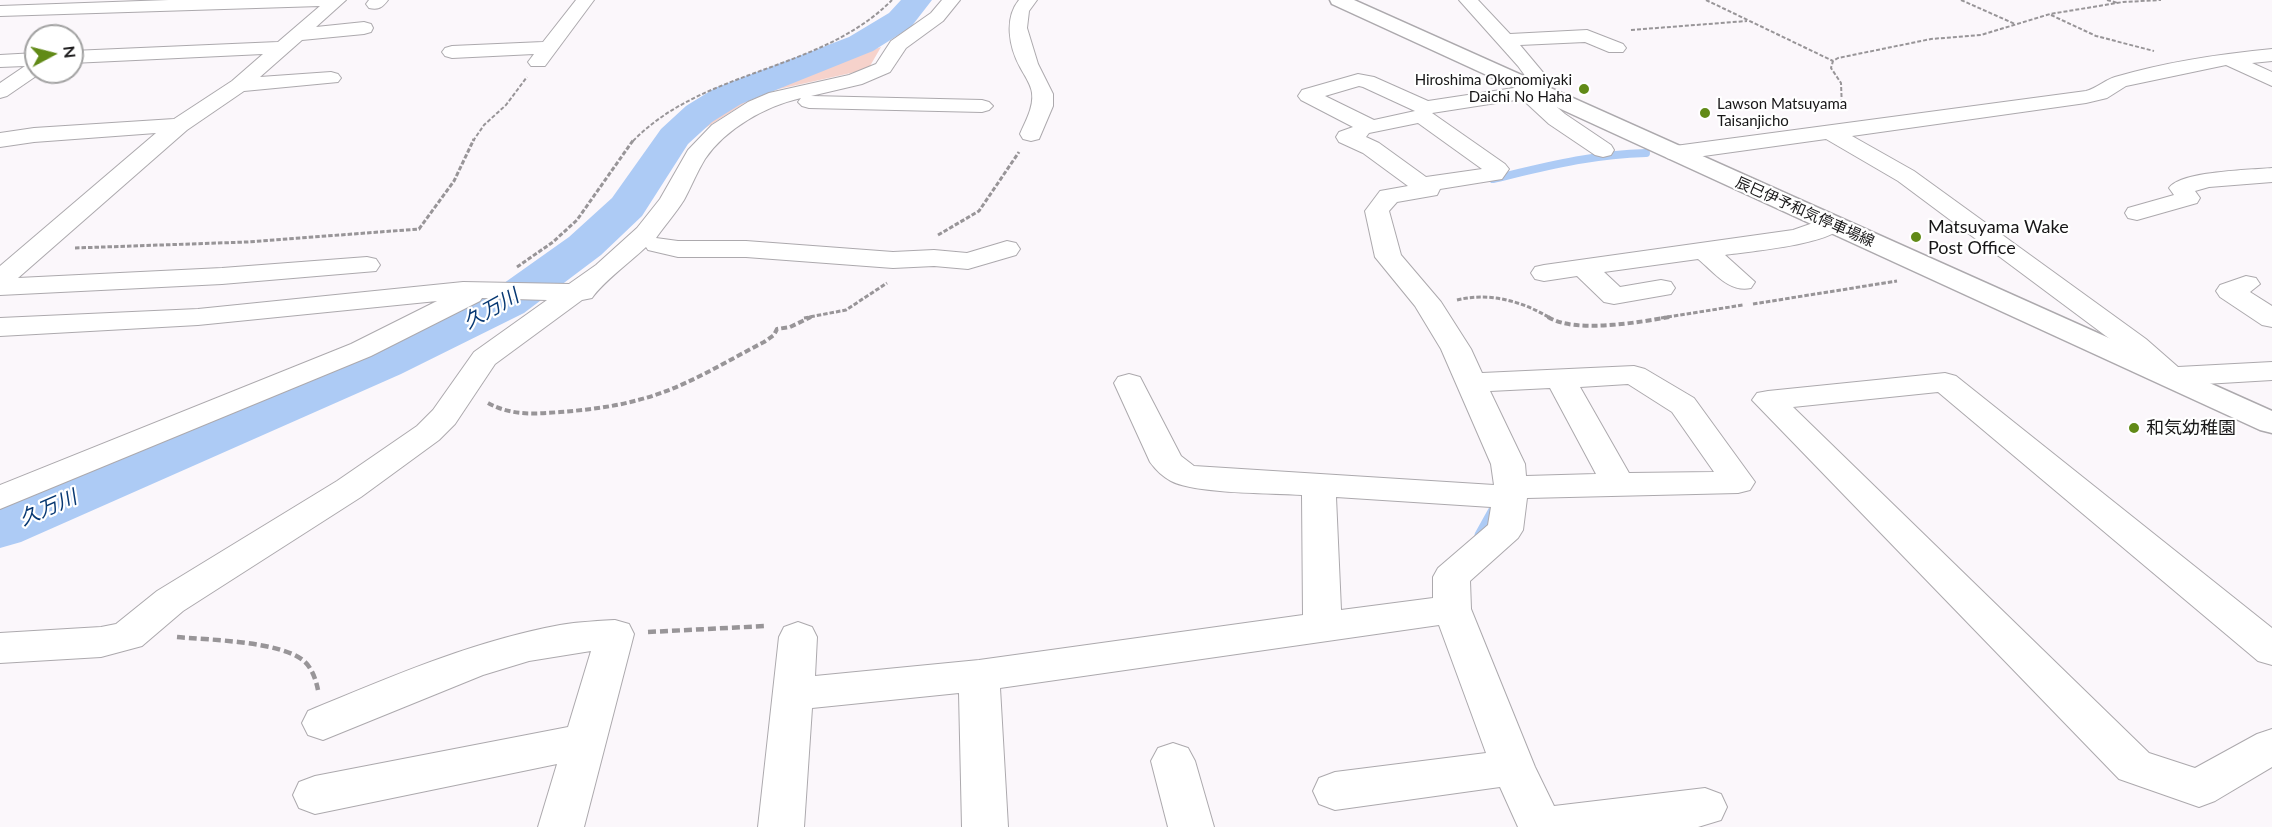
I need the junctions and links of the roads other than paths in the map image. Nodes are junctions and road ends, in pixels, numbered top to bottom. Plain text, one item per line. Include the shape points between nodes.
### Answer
1 (328, 0) edge
2 (337, 0) edge
3 (585, 0) edge
4 (951, 0) edge
5 (1028, 0) edge
6 (1339, 0) edge
7 (1468, 0) edge
8 (22, 9) junction
9 (0, 11) edge
10 (0, 21) edge
11 (364, 28) dead end
12 (1505, 40) junction
13 (286, 45) junction
14 (1616, 48) dead end
15 (330, 51) dead end
16 (452, 52) dead end
17 (2272, 55) edge
18 (84, 56) edge
19 (2228, 59) junction
20 (24, 60) edge
21 (0, 61) edge
22 (24, 76) edge
23 (331, 78) dead end
24 (2272, 80) edge
25 (239, 85) junction
26 (1532, 91) junction
27 (0, 92) edge
28 (766, 101) junction
29 (982, 106) dead end
30 (1424, 112) junction
31 (179, 125) junction
32 (1371, 127) junction
33 (1831, 132) junction
34 (1031, 134) road end
35 (0, 140) edge
36 (1603, 150) dead end
37 (1676, 153) junction
38 (2272, 175) edge
39 (1425, 184) junction
40 (671, 201) junction
41 (2137, 213) dead end
42 (1833, 224) junction
43 (657, 245) junction
44 (1006, 249) dead end
45 (1703, 250) junction
46 (367, 265) dead end
47 (1583, 268) junction
48 (1544, 273) dead end
49 (0, 280) edge
50 (1741, 282) dead end
51 (2246, 284) dead end
52 (0, 286) edge
53 (1661, 288) dead end
54 (486, 289) junction
55 (570, 293) junction
56 (2272, 319) edge
57 (0, 327) edge
58 (2272, 371) edge
59 (2171, 377) junction
60 (1560, 379) junction
61 (1129, 383) dead end
62 (1471, 383) junction
63 (2272, 423) edge
64 (1319, 485) junction
65 (1619, 485) junction
66 (1510, 492) junction
67 (0, 498) edge
68 (1452, 609) junction
69 (1322, 627) junction
70 (798, 638) road end
71 (0, 648) edge
72 (2272, 650) edge
73 (979, 675) junction
74 (792, 694) junction
75 (323, 723) road end
76 (584, 741) junction
77 (2272, 746) edge
78 (1173, 761) dead end
79 (1512, 767) junction
80 (1335, 791) dead end
81 (315, 795) dead end
82 (1705, 807) dead end
83 (561, 827) edge
84 (781, 827) edge
85 (985, 827) edge
86 (1191, 827) edge
87 (1541, 827) edge

1 - 8 street
2 - 13 street
3 - 16 street via 543,55
4 - 28 street via 937,17 898,45 883,68 855,80
5 - 34 street via 1020,10 1018,28 1028,64 1043,94
6 - 26 main road, 辰巳伊予和気停車場線
7 - 12 street
8 - 9 street
8 - 10 street
11 - 13 street
12 - 14 street via 1587,36
12 - 26 street via 1536,76
13 - 15 street
13 - 18 street
13 - 25 street
17 - 19 street
19 - 24 street
19 - 33 street via 2119,82 2100,94 2086,97
20 - 21 street
22 - 27 street
23 - 25 street
25 - 31 street
26 - 30 street
26 - 36 street via 1557,120
26 - 37 main road, 辰巳伊予和気停車場線
28 - 29 street
28 - 40 street via 706,143
30 - 32 street
30 - 32 street via 1367,81 1309,94
30 - 39 street via 1497,170 1494,174
31 - 35 street
31 - 49 street
32 - 39 street via 1347,137
33 - 37 street
33 - 59 street via 1915,183 2136,345
37 - 42 main road, 辰巳伊予和気停車場線
38 - 41 street via 2207,180 2181,188 2188,198
39 - 62 street via 1429,190 1389,196 1377,211 1388,257 1427,303 1456,349
40 - 43 street
40 - 55 street via 646,233 605,271
42 - 45 street via 1798,237
42 - 59 main road, 辰巳伊予和気停車場線
43 - 44 street via 968,261
43 - 55 street via 594,288
45 - 47 street
45 - 50 street
46 - 52 street
47 - 48 street
47 - 53 street via 1614,296
51 - 56 street via 2230,291
54 - 55 street
54 - 57 street via 198,317
54 - 67 street via 361,350
55 - 71 street via 484,358 444,417 428,433 301,522 170,601 128,636 101,642
58 - 59 street
59 - 63 main road, 辰巳伊予和気停車場線
60 - 62 street
60 - 65 street
60 - 65 street via 1634,375 1683,405 1738,482
61 - 64 street via 1167,462 1183,474
62 - 66 street via 1508,464
64 - 66 street
64 - 69 street
65 - 66 street
66 - 68 street via 1505,530 1451,577
68 - 69 street
68 - 79 street
69 - 73 street
70 - 74 street
72 - 77 street via 1945,382 1768,400 2134,766 2199,788
73 - 74 street
73 - 85 street
74 - 84 street
75 - 76 street via 413,685 511,652 560,640 615,634
76 - 81 street
76 - 83 street
78 - 86 street
79 - 80 street
79 - 87 street
82 - 87 street

